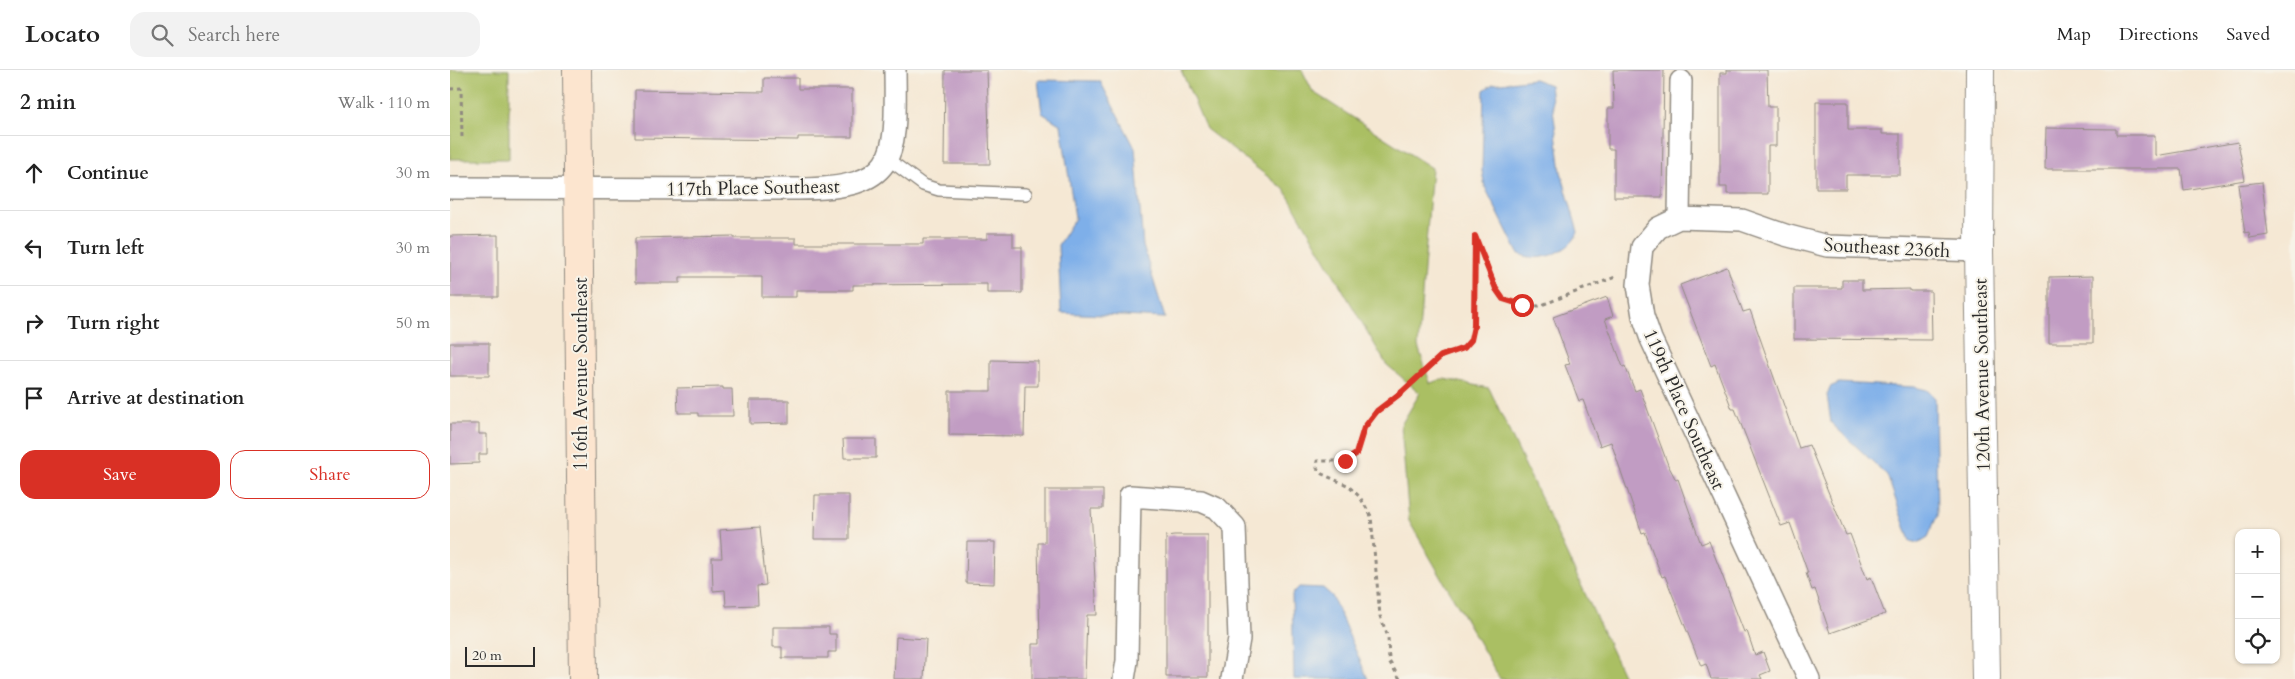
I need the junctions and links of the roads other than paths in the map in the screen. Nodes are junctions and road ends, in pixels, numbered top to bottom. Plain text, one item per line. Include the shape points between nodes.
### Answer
1 (577, 70) edge
2 (895, 70) edge
3 (1980, 70) edge
4 (1681, 81) dead end
5 (888, 159) junction
6 (450, 188) edge
7 (579, 190) junction
8 (1026, 194) dead end
9 (1680, 218) junction
10 (1978, 251) junction
11 (583, 679) edge
12 (1124, 679) edge
13 (1232, 679) edge
14 (1809, 679) edge
15 (1986, 679) edge

1 - 7 main road, 116th Avenue Southeast
2 - 5 street via 896,129
3 - 10 street, 120th Avenue Southeast
4 - 9 street
5 - 7 street, 117th Place Southeast via 863,180 836,188
5 - 8 lane via 923,185 939,190
6 - 7 street, 117th Place Southeast
7 - 11 main road, 116th Avenue Southeast
9 - 10 street, Southeast 236th via 1742,220 1827,246
9 - 14 street, 119th Place Southeast via 1658,228 1642,247 1638,285 1643,316 1650,338
10 - 15 street, 120th Avenue Southeast
12 - 13 street via 1130,496 1201,501 1217,508 1235,527 1239,639

